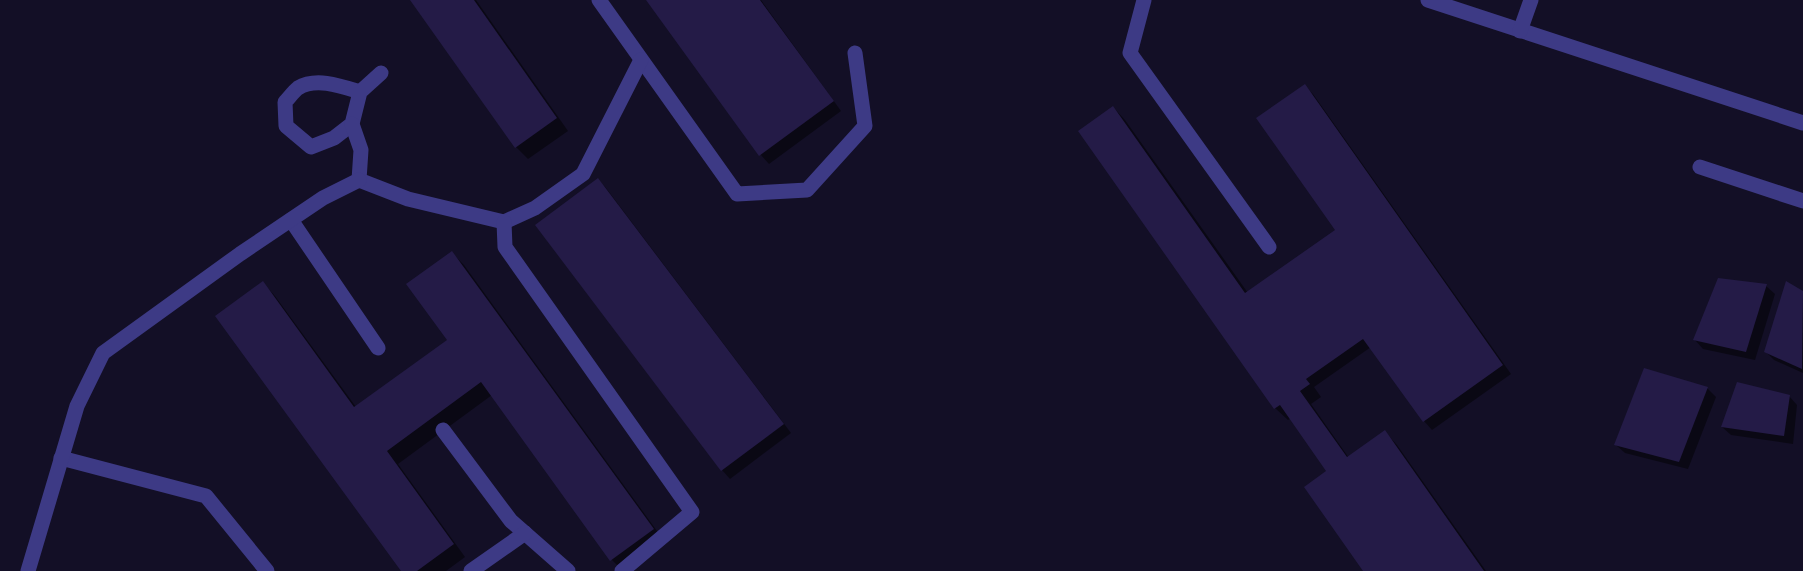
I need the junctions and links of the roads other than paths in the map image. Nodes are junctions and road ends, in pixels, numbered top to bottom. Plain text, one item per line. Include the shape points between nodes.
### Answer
1 (599, 0) edge
2 (1144, 0) edge
3 (1428, 0) edge
4 (1531, 0) edge
5 (1521, 31) junction
6 (855, 53) dead end
7 (641, 60) junction
8 (381, 73) dead end
9 (360, 92) junction
10 (1803, 123) edge
11 (352, 124) junction
12 (1700, 167) dead end
13 (359, 180) junction
14 (1803, 201) edge
15 (291, 220) junction
16 (504, 222) junction
17 (1269, 247) dead end
18 (378, 348) dead end
19 (443, 430) dead end
20 (62, 458) junction
21 (525, 533) junction
22 (28, 571) edge
23 (267, 571) edge
24 (471, 571) edge
25 (568, 571) edge
26 (622, 571) edge

1 - 7 street
2 - 17 street via 1130,53
3 - 5 street
4 - 5 street
5 - 10 street
6 - 7 street via 865,126 807,190 737,194
7 - 16 street via 583,174 535,208
8 - 9 street
9 - 11 street
9 - 11 street via 317,83 299,88 285,102 286,126 311,147 334,138
11 - 13 street via 361,150
12 - 14 street
13 - 15 street
13 - 16 street via 408,199
15 - 18 street
15 - 20 street via 104,353 77,406
16 - 26 street via 505,247 692,512
19 - 21 street via 511,521
20 - 22 street
20 - 23 street via 206,496
21 - 24 street
21 - 25 street

